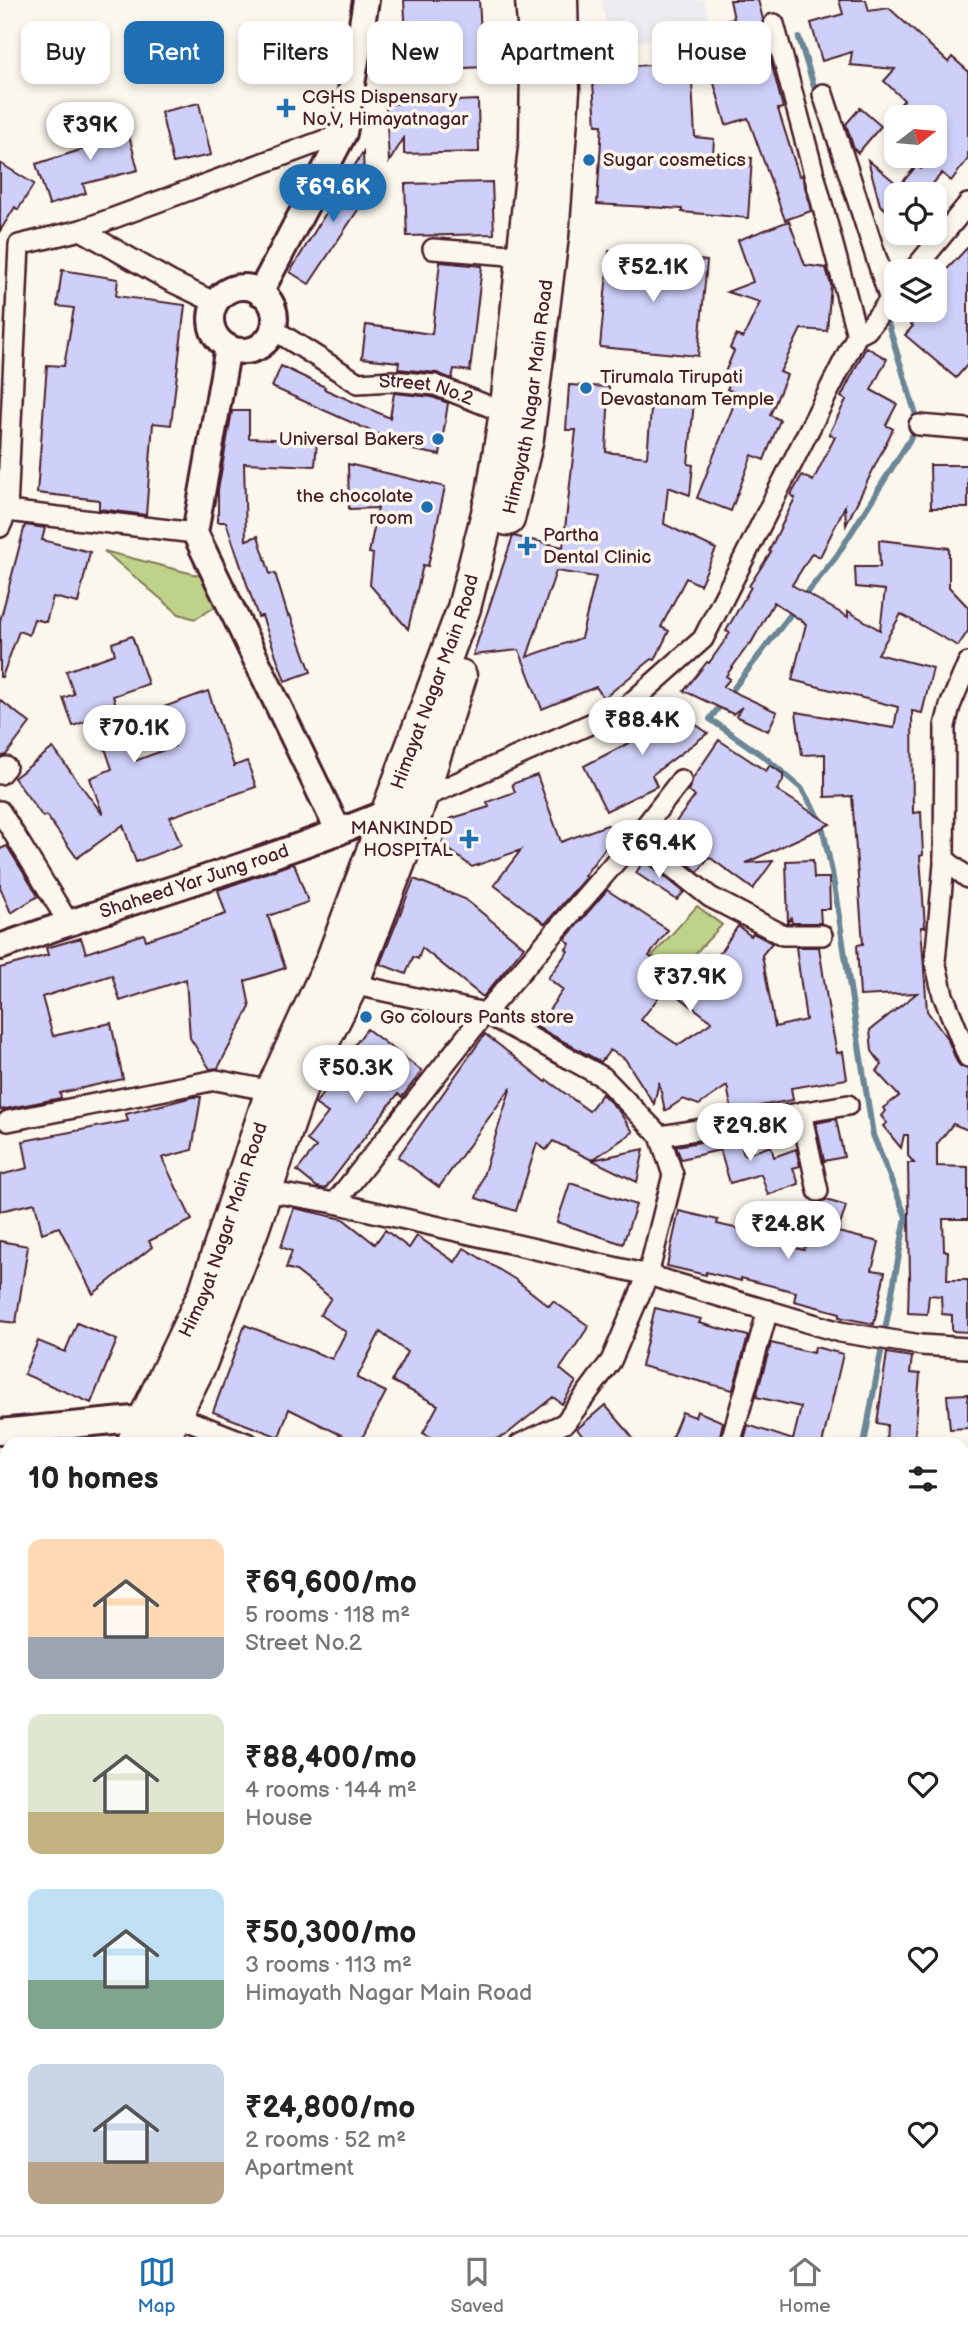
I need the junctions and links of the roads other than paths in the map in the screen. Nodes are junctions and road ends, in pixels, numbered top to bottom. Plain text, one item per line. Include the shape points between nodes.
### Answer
1 (366, 0) edge
2 (532, 0) edge
3 (561, 0) edge
4 (774, 24) dead end
5 (823, 94) dead end
6 (344, 133) junction
7 (968, 204) edge
8 (81, 230) junction
9 (433, 249) dead end
10 (523, 256) junction
11 (923, 259) edge
12 (884, 270) edge
13 (260, 293) junction
14 (216, 303) junction
15 (884, 306) edge
16 (273, 330) junction
17 (862, 332) junction
18 (228, 347) junction
19 (506, 413) junction
20 (919, 425) dead end
21 (968, 429) edge
22 (4, 519) edge
23 (195, 533) junction
24 (968, 663) edge
25 (681, 779) dead end
26 (418, 800) junction
27 (0, 811) edge
28 (386, 813) junction
29 (339, 832) junction
30 (636, 838) junction
31 (944, 859) junction
32 (968, 878) edge
33 (68, 922) junction
34 (822, 935) dead end
35 (0, 947) edge
36 (352, 984) junction
37 (485, 1013) junction
38 (968, 1057) edge
39 (271, 1091) junction
40 (848, 1105) dead end
41 (801, 1112) junction
42 (8, 1121) dead end
43 (660, 1136) junction
44 (265, 1191) junction
45 (818, 1191) dead end
46 (335, 1203) junction
47 (648, 1275) junction
48 (768, 1310) junction
49 (968, 1348) edge
50 (153, 1430) edge
51 (0, 1432) edge
52 (201, 1437) edge
53 (538, 1437) edge
54 (732, 1437) edge

1 - 6 street
2 - 10 main road, Himayat Nagar Main Road via 536,139
3 - 26 main road, Himayath Nagar Main Road via 563,91 552,236 527,438 492,583
4 - 17 street
5 - 12 street
6 - 8 street
6 - 13 street
7 - 11 street
8 - 14 street
8 - 22 street via 19,245
9 - 10 street
10 - 19 main road, Himayat Nagar Main Road
13 - 14 street via 233,289
13 - 16 street via 274,311
14 - 18 street via 212,324
15 - 17 street
16 - 18 street via 253,350
16 - 19 street, Street No.2 via 358,383 435,385
17 - 26 street via 703,639 624,709
18 - 23 street
19 - 28 main road, Himayat Nagar Main Road via 493,493 464,608
20 - 21 street
22 - 23 street
23 - 29 street
24 - 31 street via 945,726
25 - 30 street
26 - 28 main road
26 - 36 main road, Himayath Nagar Main Road
27 - 33 street
28 - 29 street, Shaheed Yar Jung road
28 - 39 main road, Himayat Nagar Main Road via 332,961
29 - 33 street, Shaheed Yar Jung road
30 - 34 street via 710,897 783,935
30 - 37 street
31 - 32 street
31 - 38 street via 935,961
33 - 35 street, Shaheed Yar Jung road
36 - 37 street
36 - 44 main road, Himayath Nagar Main Road via 303,1081
37 - 43 street via 603,1077
37 - 46 street
39 - 42 street via 216,1080
39 - 50 main road, Himayat Nagar Main Road via 205,1293
40 - 41 street
41 - 43 street
41 - 45 street
43 - 47 street via 673,1175
44 - 46 street
44 - 50 main road, Himayath Nagar Main Road via 200,1364
46 - 47 street
47 - 48 street
47 - 53 street via 611,1361 565,1423
48 - 49 street via 840,1332
48 - 54 street
50 - 51 street
50 - 52 street

